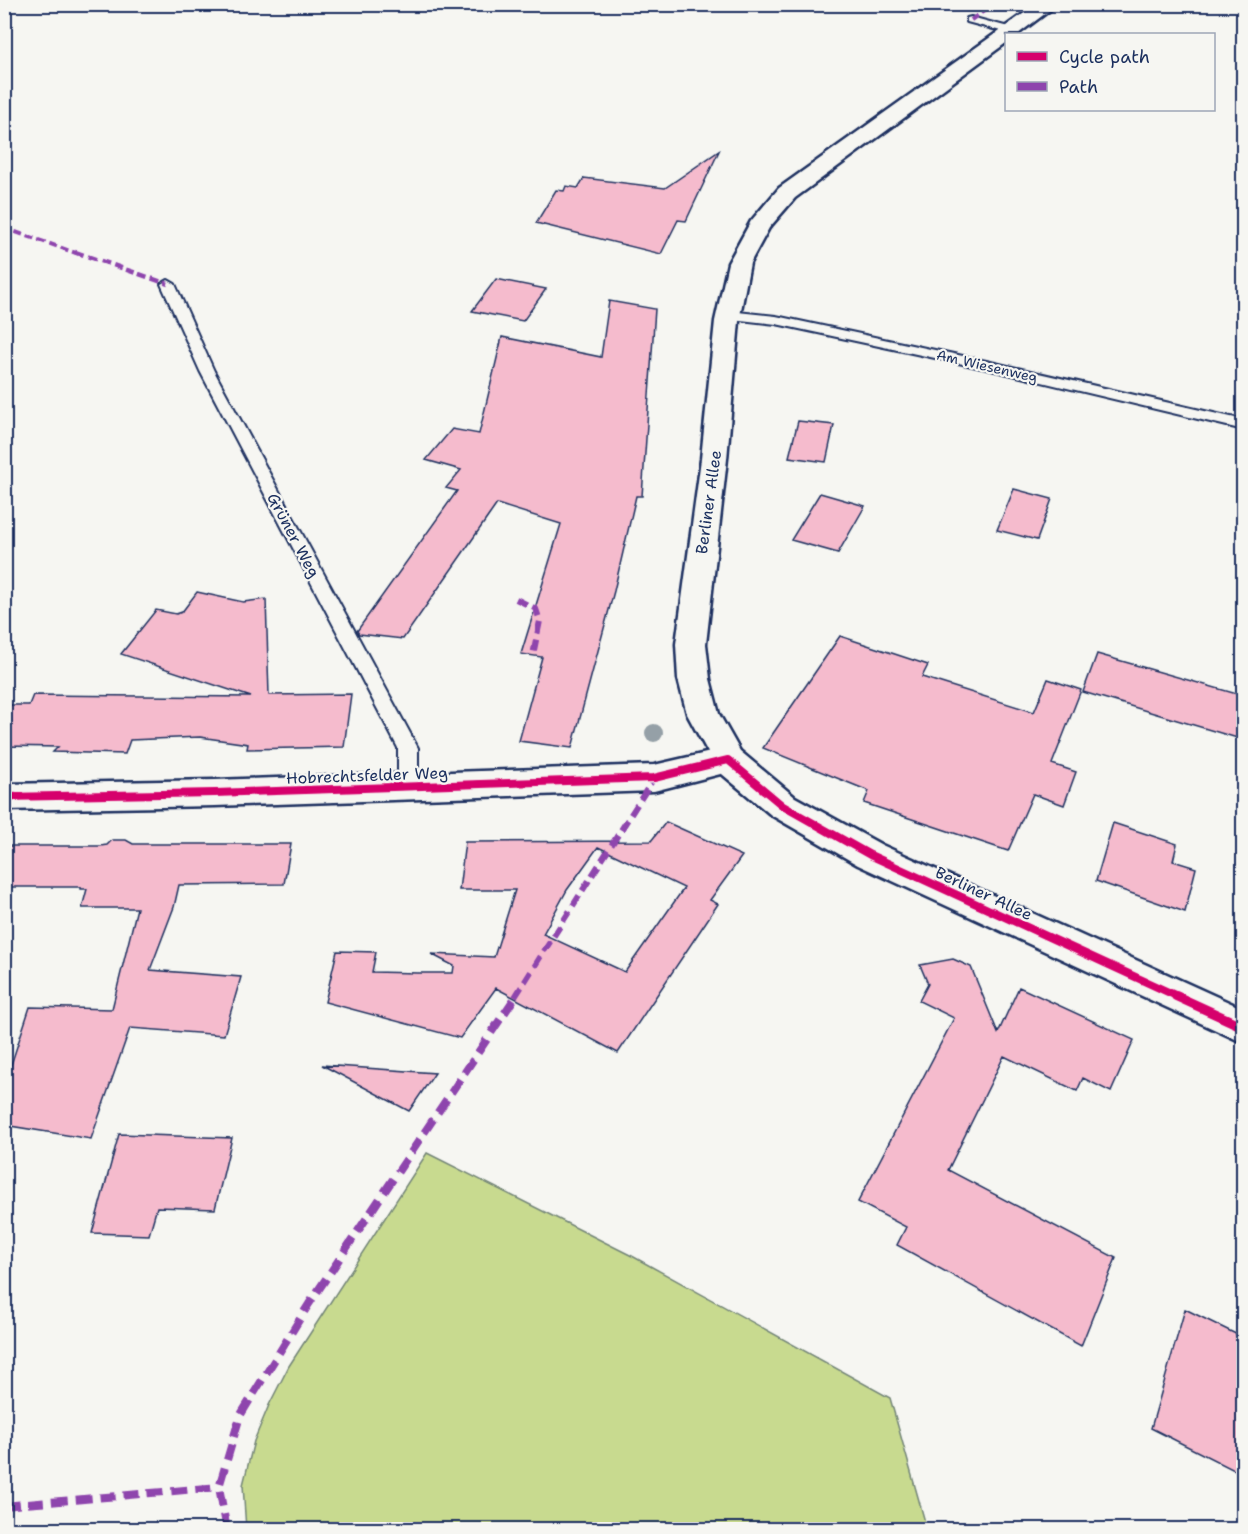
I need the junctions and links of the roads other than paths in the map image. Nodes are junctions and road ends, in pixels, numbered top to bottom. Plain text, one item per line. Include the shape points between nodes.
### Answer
1 (1049, 4) edge
2 (971, 20) dead end
3 (1008, 33) edge
4 (1005, 35) edge
5 (168, 284) dead end
6 (728, 315) junction
7 (1244, 425) edge
8 (728, 760) junction
9 (408, 787) junction
10 (4, 797) edge
11 (1244, 1027) edge

1 - 3 main road, Berliner Allee
2 - 3 lane
4 - 6 main road, Berliner Allee via 787,193 759,226 739,263
5 - 9 lane, Grüner Weg via 207,371 408,748
6 - 7 lane, Am Wiesenweg via 787,323 991,366
6 - 8 main road, Berliner Allee via 691,644 703,714
8 - 9 main road, Hobrechtsfelder Weg via 654,778
8 - 11 main road, Berliner Allee via 783,806 870,855
9 - 10 main road, Hobrechtsfelder Weg

